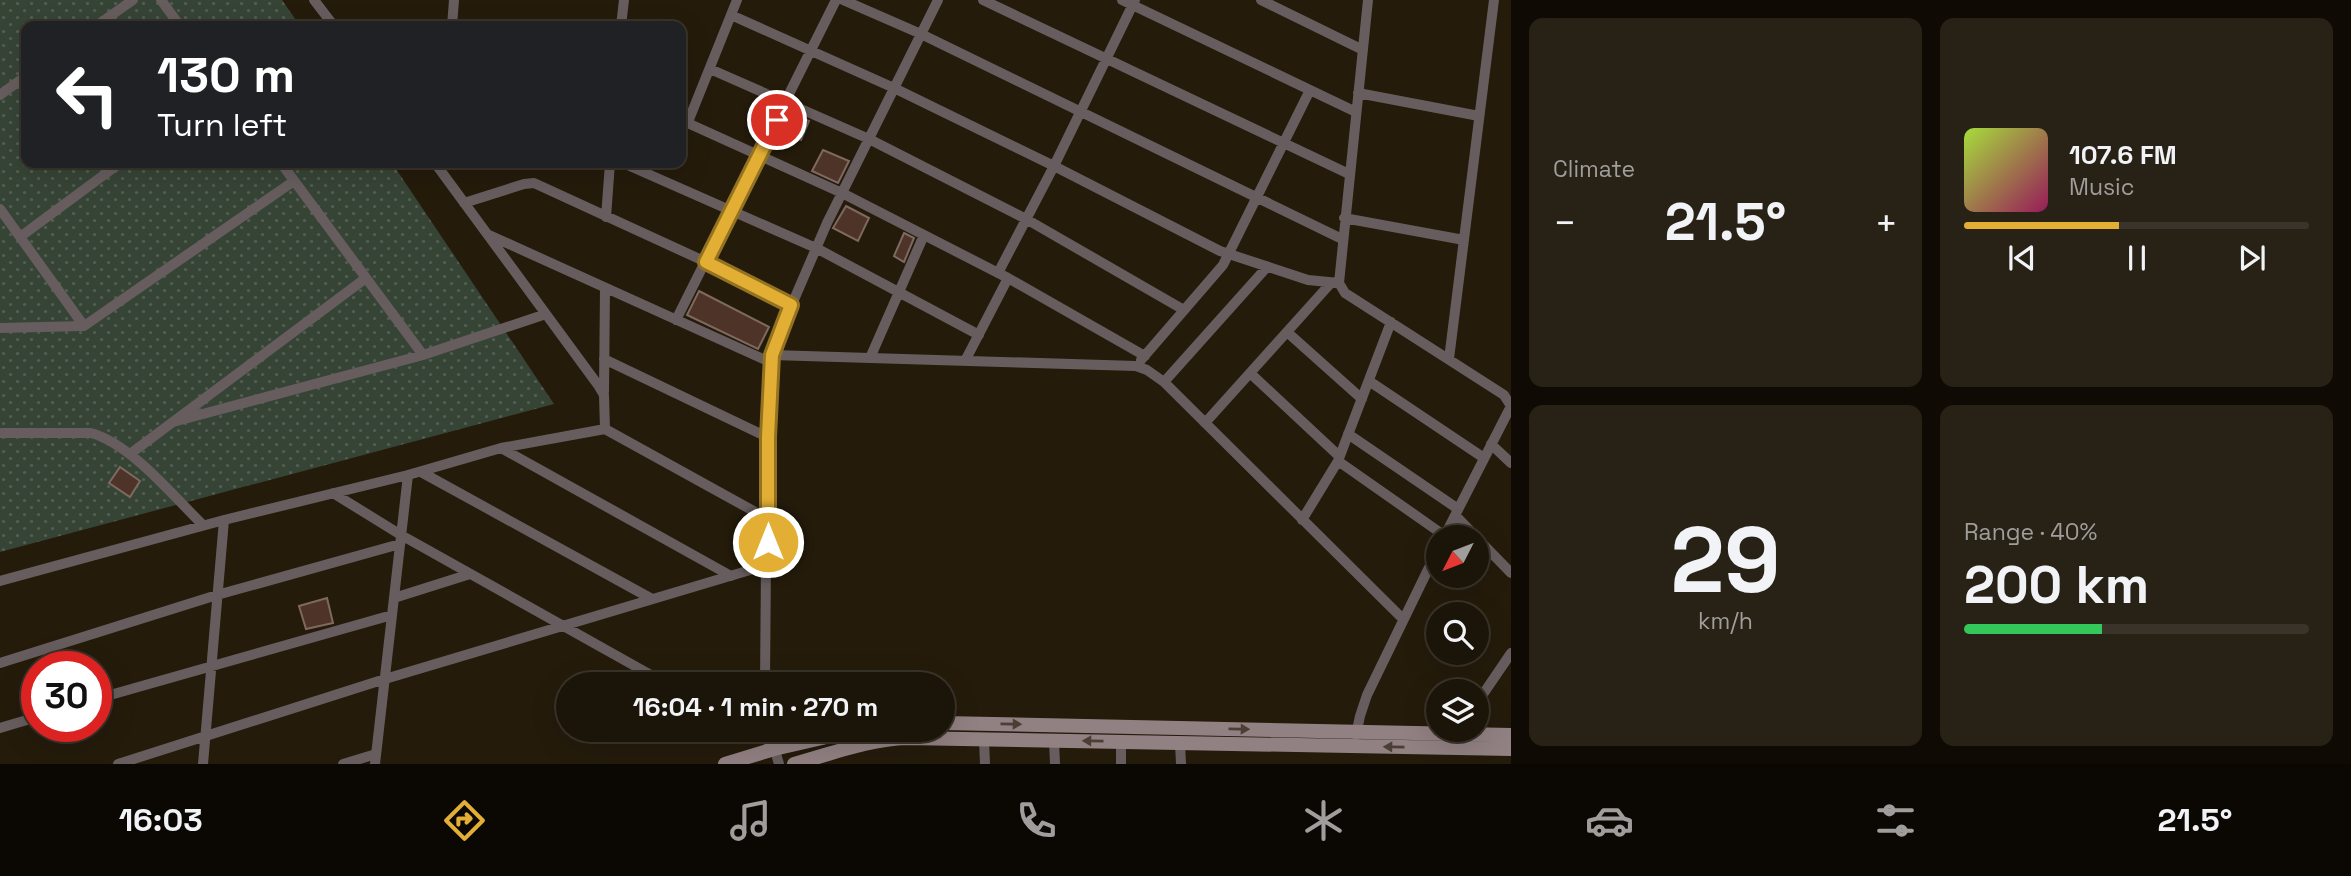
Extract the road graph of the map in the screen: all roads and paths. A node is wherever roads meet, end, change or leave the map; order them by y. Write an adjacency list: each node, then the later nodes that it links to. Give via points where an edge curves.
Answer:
1 (133, 0): 17 (street)
2 (161, 0): 18 (street)
3 (314, 0): 19 (street)
4 (454, 0): 20 (street)
5 (624, 0): 21 (street)
6 (737, 0): 16 (street)
7 (836, 0): 23 (street)
8 (843, 0): 22 (street)
9 (939, 0): 22 (street)
10 (983, 0): 25 (street)
11 (1122, 0): 15 (street)
12 (1261, 0): 24 (street)
13 (1368, 0): 24 (street)
14 (1494, 0): 35 (street)
15 (1134, 2): 25 (street); 29 (street)
16 (731, 15): 23 (street); 26 (street)
17 (103, 21)
18 (176, 21)
19 (330, 21)
20 (452, 21)
21 (622, 21)
22 (921, 34): 28 (street); 33 (street)
23 (812, 49): 28 (street); 32 (street)
24 (1363, 50): 30 (street)
25 (1105, 59): 33 (street); 39 (street)
26 (710, 69): 32 (street); 36 (street)
27 (21, 79): 31 (street)
28 (894, 88): 38 (street); 41 (street)
29 (1310, 90): 34 (street); 39 (street)
30 (1358, 93): 34 (street); 35 (street)
31 (0, 94)
32 (786, 101): 38 (street); 40 (street)
33 (1080, 110): 41 (street); 50 (street)
34 (1356, 112): 47 (street)
35 (1479, 117): 61 (street)
36 (686, 119)
37 (686, 121): 40 (street)
38 (869, 139): 49 (street); 56 (street)
39 (1283, 143): 47 (street); 50 (street)
40 (759, 156): 49 (street); 53 (street)
41 (1054, 166): 56 (street); 63 (street)
42 (113, 168): 59 (street)
43 (285, 168): 48 (street)
44 (439, 168): 51 (street)
45 (610, 168): 54 (street)
46 (635, 168): 53 (street)
47 (1349, 174): 55 (street)
48 (294, 181): 67 (street); 76 (street)
49 (842, 193): 58 (street); 62 (street)
50 (1258, 198): 60 (street); 63 (street)
51 (464, 203): 54 (street, via 534,183); 57 (street)
52 (0, 209): 59 (street)
53 (733, 209): 62 (street); 64 (street)
54 (606, 217): 64 (street)
55 (1344, 218): 60 (street); 61 (street)
56 (1026, 219): 66 (street); 72 (street)
57 (488, 235): 69 (street); 73 (street)
58 (924, 235): 66 (street); 70 (street)
59 (20, 237): 76 (street)
60 (1342, 239): 68 (street)
61 (1464, 240): 85 (street)
62 (816, 248): 70 (street); 71 (street)
63 (1229, 255): 65 (street); 72 (street)
64 (706, 262): 71 (street); 74 (street)
65 (1267, 267): 68 (street); 90 (street)
66 (1003, 275): 79 (street); 81 (street)
67 (366, 278): 80 (street); 94 (street)
68 (1334, 284): 75 (street); 78 (street)
69 (606, 288): 74 (street); 83 (street)
70 (899, 292): 79 (street); 82 (street)
71 (791, 305): 84 (street)
72 (1184, 310): 81 (street)
73 (546, 314): 80 (street); 91 (street)
74 (676, 320): 84 (street)
75 (1391, 323): 85 (street); 89 (street)
76 (84, 327): 77 (street)
77 (0, 328)
78 (1287, 332): 88 (street); 92 (street)
79 (979, 335): 86 (street)
80 (423, 355): 94 (street)
81 (1145, 356): 87 (street)
82 (870, 358): 84 (street); 86 (street)
83 (604, 359): 91 (street); 99 (street)
84 (772, 359): 99 (street)
85 (1449, 359): 93 (street, via 1504,395)
86 (965, 361): 87 (street)
87 (1136, 366): 90 (street)
88 (1250, 373): 95 (street); 103 (street)
89 (1369, 381): 92 (street); 104 (street)
90 (1164, 382): 95 (street)
91 (604, 395): 96 (street)
92 (1363, 399): 98 (street)
93 (1511, 406): 100 (street)
94 (173, 422): 102 (street)
95 (1205, 423): 112 (street)
96 (605, 429): 101 (street); 110 (street)
97 (0, 433): 102 (street, via 91,433 104,436)
98 (1349, 434): 103 (street); 109 (street)
99 (768, 437): 110 (street)
100 (1491, 444): 104 (street); 105 (street)
101 (501, 448): 106 (street); 123 (street)
102 (130, 454): 113 (street)
103 (1338, 458): 112 (street); 114 (street)
104 (1483, 458): 109 (street)
105 (1511, 463)
106 (421, 472): 107 (street); 127 (street)
107 (408, 475): 108 (street); 117 (street)
108 (333, 493): 111 (street); 117 (street)
109 (1457, 512): 115 (street); 116 (street)
110 (768, 519): 119 (street)
111 (224, 520): 113 (street); 125 (street)
112 (1302, 520): 129 (street)
113 (202, 525): 124 (street)
114 (1430, 525)
115 (1450, 525)
116 (1467, 525)
117 (400, 540): 121 (street); 125 (street); 126 (street)
118 (1489, 550): 120 (street)
119 (767, 565): 123 (street); 135 (street)
120 (1511, 573)
121 (470, 574): 126 (street); 130 (street)
122 (1426, 574): 129 (street)
123 (731, 576): 127 (street)
124 (0, 581)
125 (218, 595): 132 (street); 133 (street)
126 (394, 598): 128 (street)
127 (652, 599): 130 (street)
128 (392, 615): 133 (street); 136 (street)
129 (1404, 619): 142 (street, via 1363,704)
130 (563, 626): 134 (street); 136 (street)
131 (1511, 653): 137 (street)
132 (0, 663)
133 (212, 665): 138 (street); 146 (street)
134 (645, 672)
135 (765, 672)
136 (385, 680): 146 (street); 157 (street)
137 (1489, 685)
138 (112, 694)
139 (21, 722): 141 (street)
140 (955, 723): 142 (street, one-way to 142)
141 (0, 728)
142 (1357, 730): 143 (street); 155 (street)
143 (1426, 731)
144 (1489, 734): 145 (street)
145 (1511, 735)
146 (205, 737): 158 (street); 159 (street)
147 (985, 740): 148 (street); 163 (street, via 891,738); 164 (street)
148 (1054, 741): 152 (street, one-way to 148); 165 (street)
149 (767, 742): 154 (street)
150 (772, 742): 154 (street)
151 (794, 742): 154 (street)
152 (1121, 742): 153 (street); 166 (street)
153 (1180, 743): 155 (street); 167 (street)
154 (773, 746): 161 (street); 162 (street)
155 (1354, 746): 156 (street, one-way to 155)
156 (1511, 750)
157 (376, 759): 160 (street)
158 (118, 764)
159 (203, 764)
160 (343, 764)
161 (725, 764)
162 (779, 764)
163 (794, 764)
164 (985, 764)
165 (1055, 764)
166 (1121, 764)
167 (1181, 764)

